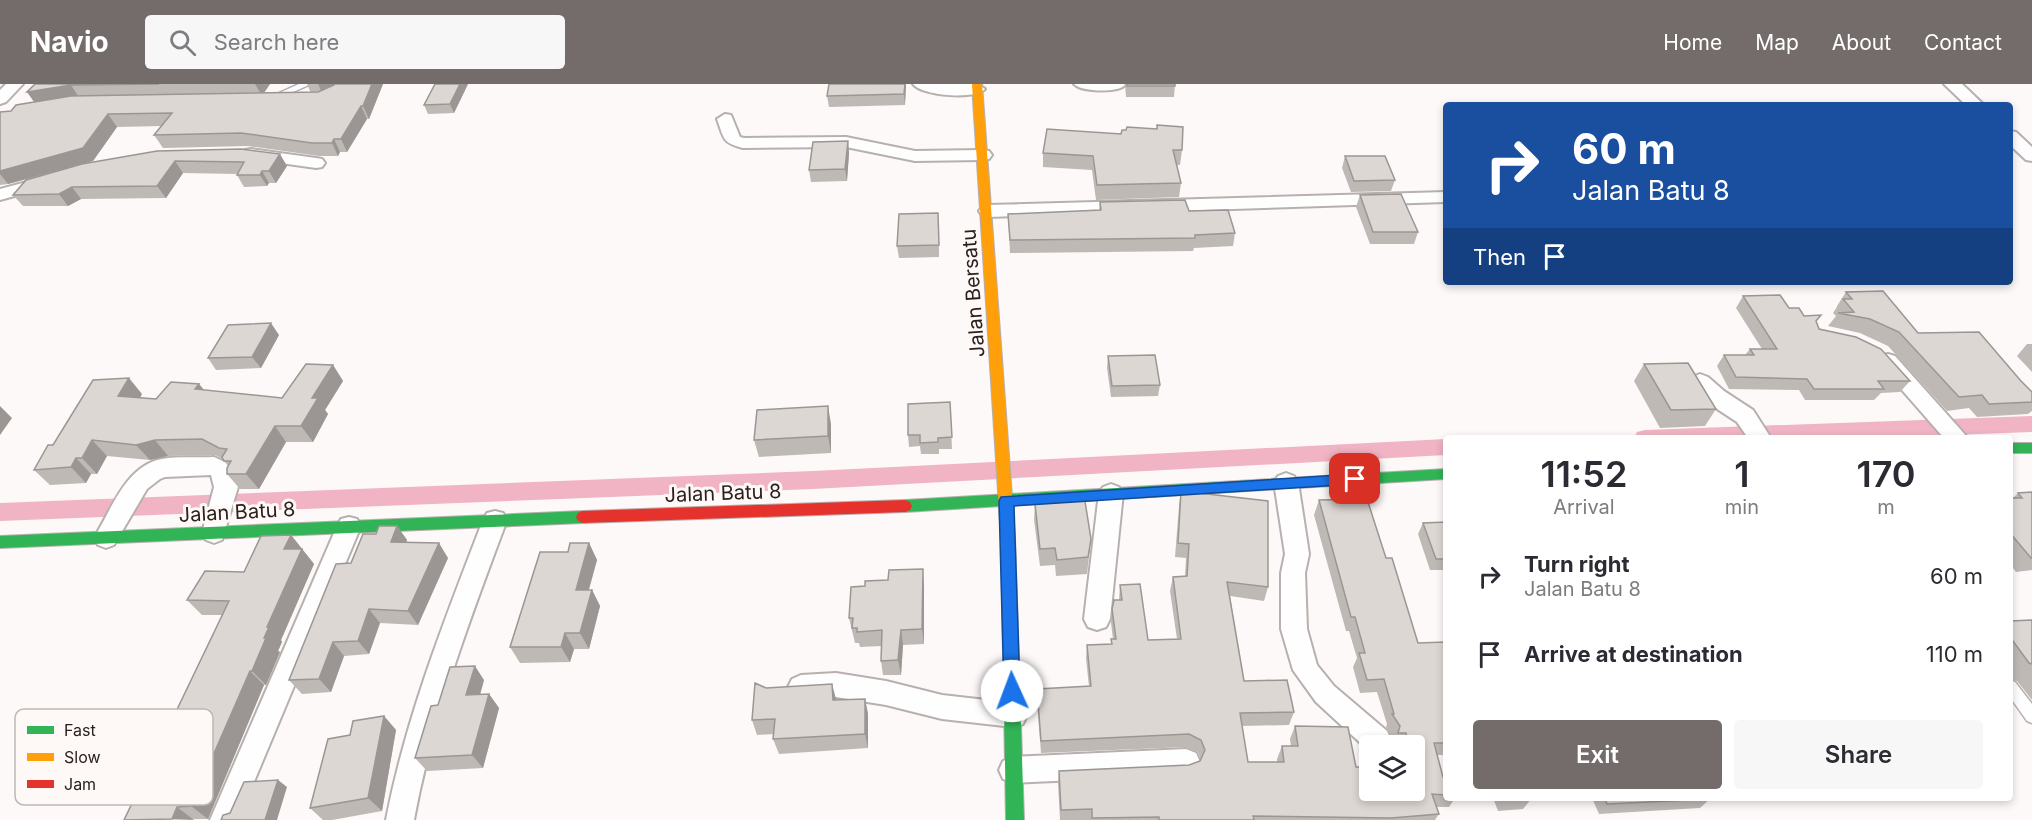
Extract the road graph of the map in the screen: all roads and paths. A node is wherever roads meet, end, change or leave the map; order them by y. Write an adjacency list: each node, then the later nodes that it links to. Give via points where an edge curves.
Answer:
1 (15, 84): 8 (street)
2 (307, 84): 9 (lane, via 263,101)
3 (921, 84): 7 (street, via 939,89)
4 (1082, 84): 6 (street)
5 (1952, 84): 10 (street)
6 (1117, 85)
7 (977, 86): 14 (street, Jalan Bersatu)
8 (0, 99)
9 (294, 100)
10 (1973, 102)
11 (725, 119): 14 (street, via 733,140 743,143 846,142 915,156)
12 (2013, 139): 15 (street)
13 (236, 153): 16 (street)
14 (983, 155): 20 (street, Jalan Bersatu)
15 (2032, 156)
16 (316, 163)
17 (65, 175): 18 (street)
18 (0, 195)
19 (1443, 197): 20 (street)
20 (988, 210): 30 (street, Jalan Bersatu)
21 (1873, 349): 24 (street)
22 (1700, 382): 23 (street, via 1745,416)
23 (1758, 435)
24 (1954, 435)
25 (2013, 448): 26 (street)
26 (2032, 448)
27 (1443, 474): 28 (street, Jalan Batu 8)
28 (1286, 482): 29 (street, Jalan Batu 8); 41 (street, via 1297,554 1293,573 1294,629 1306,670)
29 (1111, 493): 30 (street, Jalan Batu 8); 36 (street)
30 (1006, 494): 31 (street, Jalan Batu 8, via 893,507); 39 (street, Jalan Bersatu)
31 (495, 520): 33 (street, Jalan Batu 8); 45 (street, via 434,680 406,779)
32 (215, 526): 33 (street, Jalan Batu 8); 34 (street, Jalan Batu 8); 34 (street, via 226,487 221,470 214,466 162,468 139,483)
33 (349, 526): 44 (street)
34 (111, 530): 35 (street, Jalan Batu 8)
35 (0, 542)
36 (1097, 619)
37 (781, 688): 39 (street, via 836,685 942,707)
38 (2013, 690): 40 (lane)
39 (1013, 715): 43 (street, Jalan Bersatu)
40 (2032, 716)
41 (1371, 735)
42 (1186, 762): 43 (street)
43 (1013, 770): 46 (street, Jalan Bersatu)
44 (224, 820)
45 (400, 820)
46 (1015, 820)

